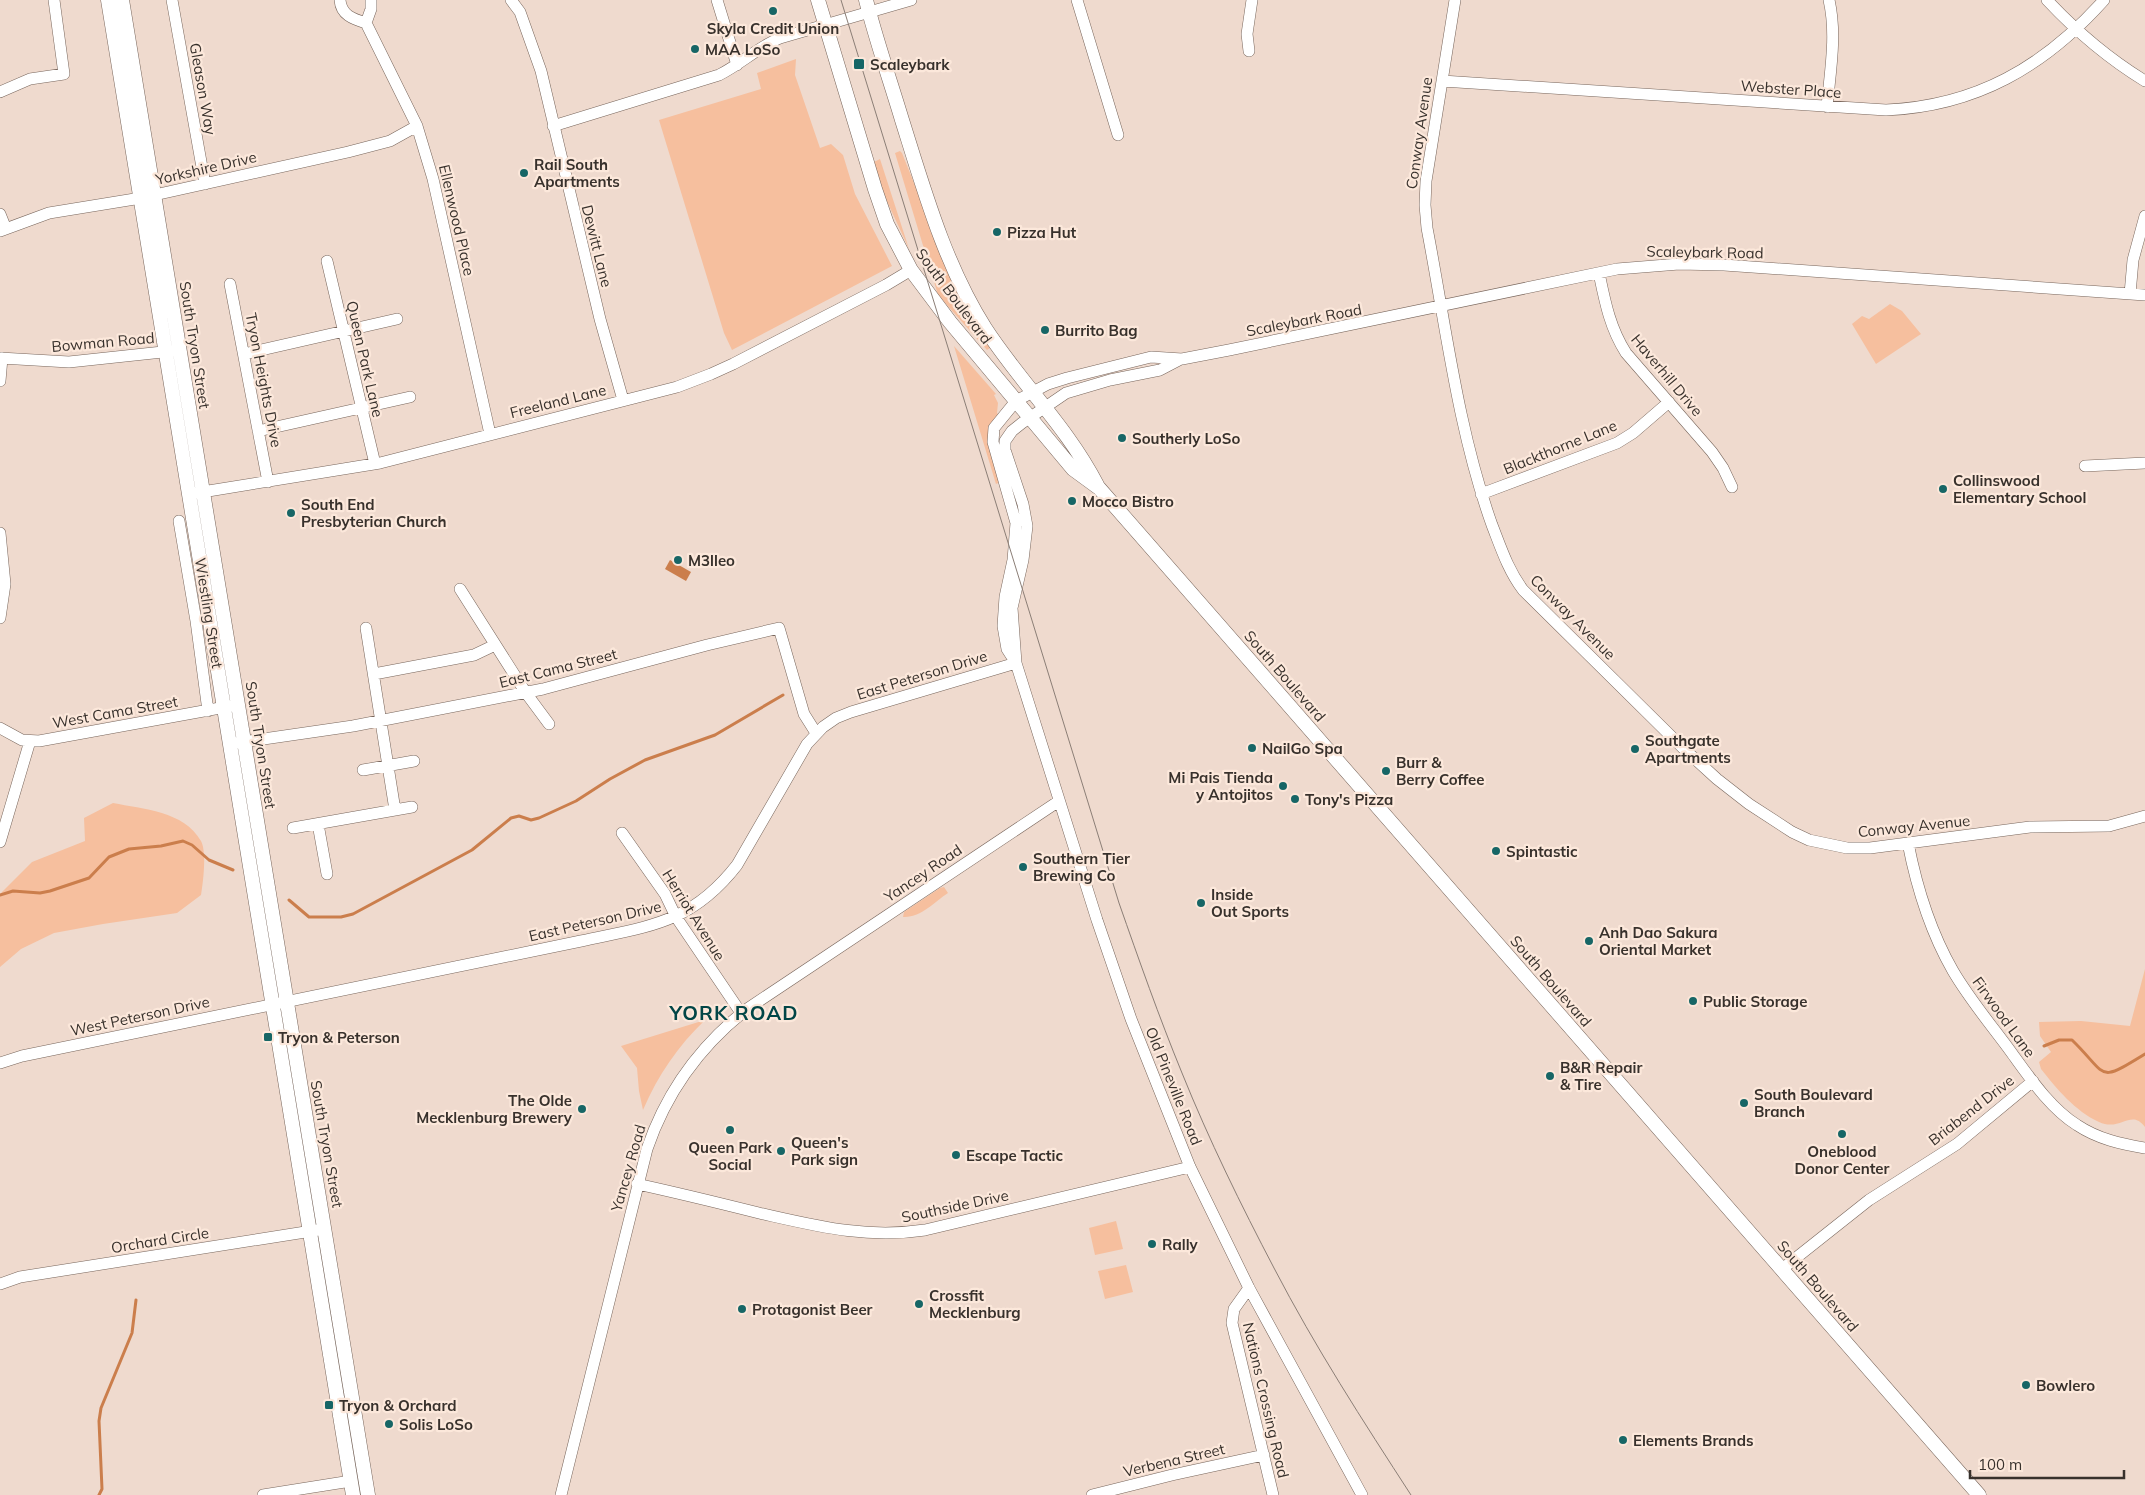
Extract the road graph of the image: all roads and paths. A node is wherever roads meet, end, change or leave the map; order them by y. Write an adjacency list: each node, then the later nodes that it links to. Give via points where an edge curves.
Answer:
1 (54, 0): 27 (street, via 64,74 30,79)
2 (108, 0): 34 (main road, South Tryon Street)
3 (122, 0): 33 (main road, South Tryon Street)
4 (172, 0): 32 (street, Gleason Way)
5 (340, 0): 20 (street, via 344,13)
6 (371, 0): 20 (street)
7 (511, 0): 19 (street, Dewitt Lane)
8 (521, 0): 19 (street, Dewitt Lane)
9 (717, 0): 24 (street)
10 (818, 0): 21 (main road, South Boulevard)
11 (911, 0): 18 (street)
12 (1077, 0): 31 (street)
13 (1252, 0): 23 (street, via 1247,34)
14 (1455, 0): 25 (street, Conway Avenue)
15 (1829, 0): 28 (street, via 1832,46)
16 (2047, 0): 22 (street)
17 (2104, 0): 22 (street, Webster Place)
18 (868, 6): 21 (street); 53 (main road, South Boulevard, via 920,176 948,254 985,328)
19 (520, 12): 30 (street, Dewitt Lane, via 541,71)
20 (366, 22): 29 (street, Ellenwood Place)
21 (825, 24): 24 (street, via 772,41); 39 (main road, South Boulevard, via 875,189)
22 (2076, 29): 26 (street); 28 (street, Webster Place, via 2024,70 1956,100 1912,109)
23 (1249, 52)
24 (737, 65): 30 (street, via 719,75)
25 (1442, 81): 28 (street, Webster Place); 44 (street, Conway Avenue, via 1425,205)
26 (2145, 81)
27 (0, 92)
28 (1827, 106)
29 (417, 126): 32 (street, Yorkshire Drive, via 390,141); 62 (street, Ellenwood Place, via 433,179)
30 (553, 126): 55 (street, Dewitt Lane)
31 (1118, 135)
32 (205, 184): 33 (street, Yorkshire Drive)
33 (155, 195): 34 (street, Yorkshire Drive); 47 (main road, South Tryon Street)
34 (141, 198): 37 (street, Yorkshire Drive, via 49,213); 48 (main road, South Tryon Street)
35 (0, 214): 37 (street)
36 (2145, 216): 42 (street, via 2133,260)
37 (3, 230)
38 (327, 261): 46 (street, Queen Park Lane)
39 (911, 270): 55 (street, Freeland Lane, via 712,374 677,387); 56 (main road, South Boulevard)
40 (1599, 273): 42 (street, Scaleybark Road, via 1648,265 1724,265); 44 (street, Scaleybark Road); 57 (street, Haverhill Drive, via 1617,340)
41 (230, 284): 49 (street, Tryon Heights Drive)
42 (2130, 294): 43 (street, Scaleybark Road)
43 (2145, 295)
44 (1441, 307): 51 (street, Scaleybark Road); 70 (street, Conway Avenue)
45 (397, 319): 46 (street)
46 (344, 332): 49 (street); 58 (street, Queen Park Lane)
47 (179, 350): 48 (street, Bowman Road); 69 (main road, South Tryon Street)
48 (164, 352): 50 (street, Bowman Road, via 69,362); 69 (main road, South Tryon Street)
49 (244, 354): 61 (street, Tryon Heights Drive)
50 (1, 358): 52 (street)
51 (1182, 359): 53 (street, Scaleybark Road, via 1151,357 1067,378); 59 (street, Scaleybark Road, via 1160,370 1066,393)
52 (0, 381)
53 (1032, 392): 56 (street, Scaleybark Road); 59 (main road, South Boulevard)
54 (410, 397): 58 (street)
55 (623, 400): 62 (street, Freeland Lane)
56 (1016, 401): 60 (main road, South Boulevard); 77 (street, Old Pineville Road, via 994,428 993,442 1016,523 1014,560 1005,597 1003,626 1007,649)
57 (1669, 402): 67 (street, Haverhill Drive, via 1712,452); 70 (street, Blackthorne Lane, via 1617,443)
58 (362, 408): 61 (street); 64 (street, Queen Park Lane)
59 (1044, 408): 60 (street, Scaleybark Road); 68 (main road, South Boulevard, via 1085,461)
60 (1030, 417): 68 (main road, South Boulevard, via 1074,470); 77 (street, Old Pineville Road, via 1005,441 1027,526 1012,608)
61 (258, 431): 66 (street, Tryon Heights Drive)
62 (490, 434): 64 (street, Freeland Lane)
63 (2145, 463): 65 (street)
64 (375, 464): 66 (street, Freeland Lane)
65 (2085, 466)
66 (268, 482): 69 (street, Freeland Lane)
67 (1732, 487)
68 (1099, 488): 112 (main road, South Boulevard)
69 (196, 493): 80 (main road, South Tryon Street)
70 (1481, 494): 100 (street, Conway Avenue, via 1507,564 1523,590 1717,779 1765,815 1809,840 1847,848)
71 (179, 521): 81 (street, Wiestling Street)
72 (0, 537): 74 (street, via 5,584)
73 (460, 589): 76 (street)
74 (0, 618)
75 (366, 628): 78 (street)
76 (495, 645): 78 (street, via 474,655); 79 (street)
77 (1016, 662): 85 (street, East Peterson Drive, via 851,712 836,718); 92 (street, Old Pineville Road)
78 (374, 674): 82 (street)
79 (526, 693): 82 (street, East Cama Street); 83 (street); 85 (street, East Cama Street, via 779,628 804,714)
80 (231, 706): 81 (street, West Cama Street); 87 (main road, South Tryon Street); 88 (main road, South Tryon Street)
81 (208, 710): 86 (street, West Cama Street)
82 (381, 720): 87 (street, East Cama Street); 90 (street)
83 (549, 724)
84 (0, 728): 86 (street)
85 (816, 733): 102 (street, East Peterson Drive, via 737,865 710,894)
86 (30, 741): 99 (street)
87 (244, 742): 88 (street, East Cama Street); 103 (main road, South Tryon Street)
88 (230, 744): 103 (main road, South Tryon Street)
89 (414, 761): 90 (street)
90 (388, 766): 91 (street); 94 (street)
91 (363, 770)
92 (1059, 801): 104 (street, Yancey Road); 108 (street, Old Pineville Road, via 1131,1019)
93 (412, 807): 94 (street)
94 (395, 810): 96 (street)
95 (2142, 817): 100 (street, Conway Avenue, via 2109,826 2030,827)
96 (318, 824): 97 (street); 101 (street)
97 (293, 828)
98 (622, 833): 102 (street, Herriot Avenue, via 665,894)
99 (0, 842)
100 (1908, 843): 106 (street, Firwood Lane, via 1917,886 1939,945 1962,985)
101 (327, 874)
102 (676, 917): 103 (street, East Peterson Drive, via 651,926); 104 (street, Herriot Avenue)
103 (280, 1002): 105 (street, West Peterson Drive); 110 (main road, South Tryon Street); 111 (main road, South Tryon Street)
104 (741, 1013): 109 (street, Yancey Road, via 706,1046 671,1094 651,1136)
105 (0, 1063)
106 (2033, 1081): 107 (street, Firwood Lane, via 2077,1126 2112,1141); 112 (street, Briabend Drive, via 1957,1144 1869,1200)
107 (2145, 1148)
108 (1190, 1167): 109 (street, Southside Drive, via 925,1230 868,1234 825,1228); 114 (street, Old Pineville Road)
109 (637, 1184): 120 (street, Yancey Road)
110 (325, 1228): 111 (street, Orchard Circle); 119 (main road, South Tryon Street)
111 (310, 1231): 113 (street, Orchard Circle, via 20,1277); 116 (main road, South Tryon Street)
112 (1782, 1269): 124 (main road, South Boulevard)
113 (0, 1284)
114 (1250, 1288): 115 (street, Nations Crossing Road, via 1232,1316); 123 (street, Old Pineville Road)
115 (1264, 1455): 121 (street, Verbena Street); 122 (street, Nations Crossing Road)
116 (351, 1480): 117 (street); 118 (main road, South Tryon Street)
117 (263, 1495)
118 (354, 1495)
119 (368, 1495)
120 (561, 1495)
121 (1092, 1495)
122 (1273, 1495)
123 (1362, 1495)
124 (1979, 1495)

